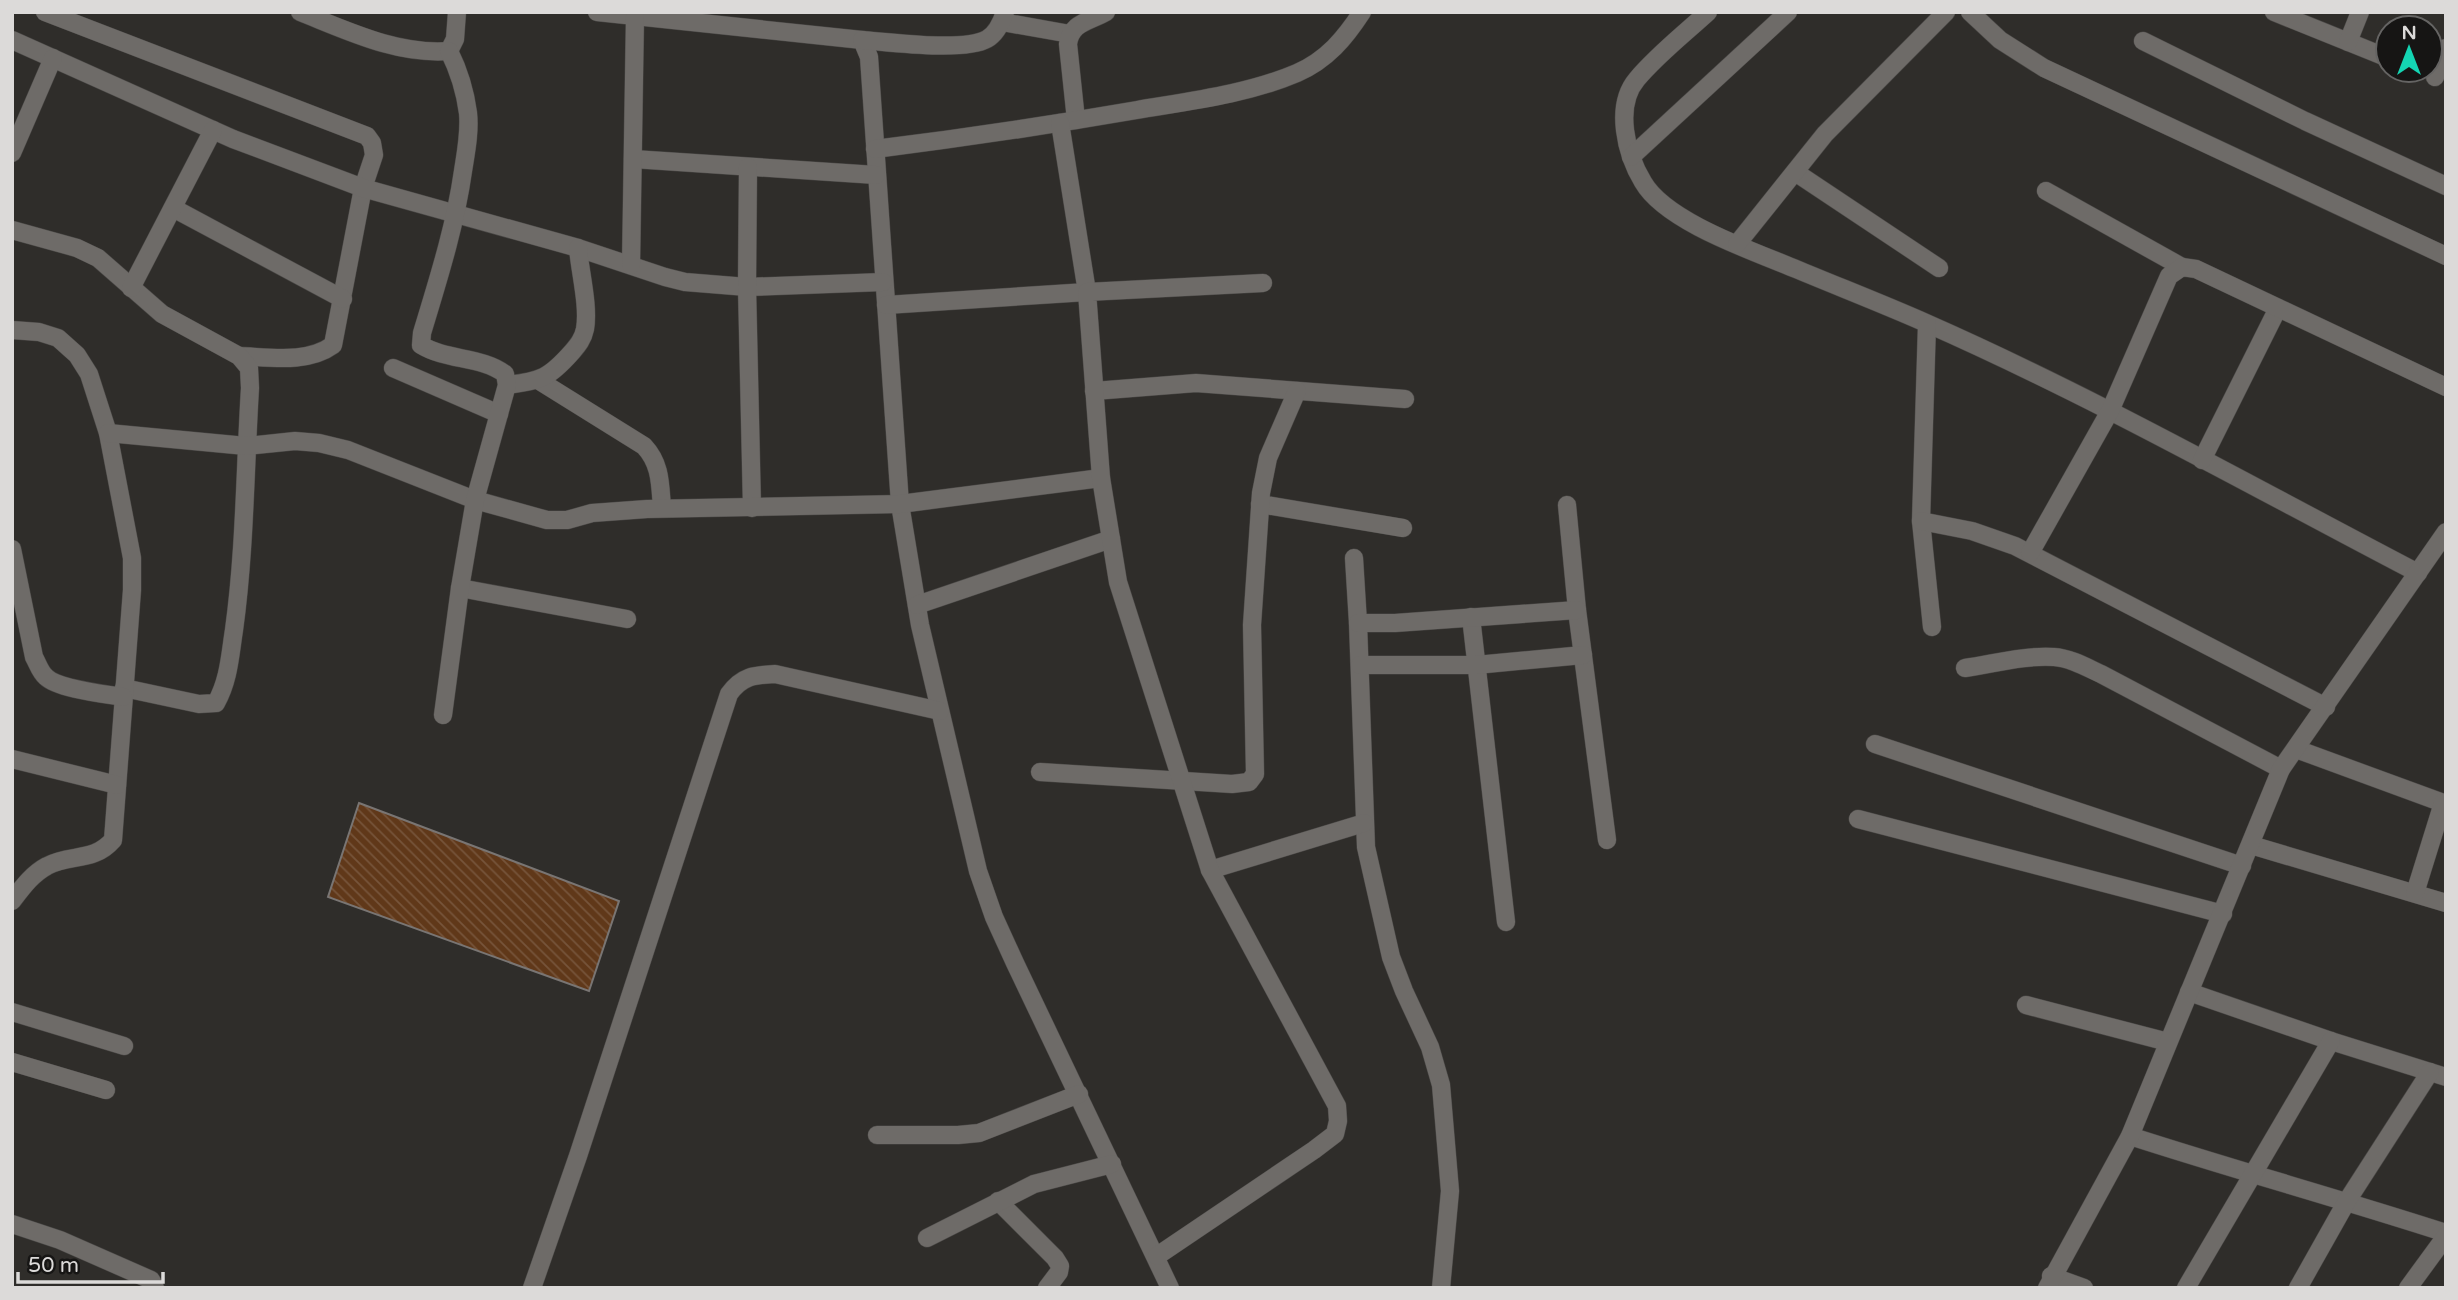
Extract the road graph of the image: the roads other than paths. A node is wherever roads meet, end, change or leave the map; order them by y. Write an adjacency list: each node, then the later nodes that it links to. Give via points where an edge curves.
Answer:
1 (45, 12): 33 (street, via 367,136 374,155)
2 (300, 12): 20 (street, via 385,44)
3 (457, 12): 20 (street)
4 (597, 12): 13 (street)
5 (1106, 12): 15 (street, via 1079,24)
6 (1362, 12): 23 (street, via 1336,47 1298,72 1188,101)
7 (1707, 12): 27 (street, via 1635,81 1624,120)
8 (1788, 12): 27 (street)
9 (1946, 12): 30 (street, via 1825,134)
10 (1970, 12): 40 (street, via 2000,40 2044,68)
11 (2274, 12): 19 (street)
12 (2360, 12): 19 (street)
13 (635, 16): 17 (street); 28 (street)
14 (1004, 17): 15 (street); 17 (street, via 987,39 966,44)
15 (1070, 34): 23 (street)
16 (12, 40): 22 (street)
17 (862, 40): 25 (street, via 869,57)
18 (2143, 41): 32 (street)
19 (2348, 42): 21 (street)
20 (449, 51): 36 (street, via 460,73 468,115)
21 (2374, 52)
22 (52, 58): 24 (street); 26 (street)
23 (1068, 122): 25 (street); 48 (street)
24 (213, 130): 33 (street); 35 (street)
25 (875, 149): 31 (street)
26 (12, 153)
27 (1631, 157): 38 (street, via 1657,200)
28 (633, 159): 29 (street); 41 (street)
29 (748, 167): 31 (street); 46 (street)
30 (1795, 172): 38 (street); 43 (street)
31 (876, 175): 44 (street)
32 (2446, 186)
33 (363, 188): 36 (street); 49 (street)
34 (2046, 191): 42 (street)
35 (173, 208): 47 (street); 49 (street)
36 (456, 216): 39 (street); 57 (street, via 421,345 434,353 495,367 505,374)
37 (12, 230): 47 (street, via 77,247 98,258)
38 (1737, 244): 52 (street)
39 (578, 248): 41 (street); 56 (street, via 585,312 582,341 553,373)
40 (2446, 256)
41 (631, 265): 46 (street, via 685,282)
42 (2182, 267): 51 (street, via 2196,269); 62 (street, via 2169,276)
43 (1939, 268)
44 (883, 282): 46 (street); 50 (street)
45 (1263, 283): 48 (street)
46 (747, 287): 72 (street)
47 (131, 288): 54 (street, via 162,314)
48 (1087, 292): 50 (street); 59 (street)
49 (343, 299): 54 (street, via 333,345 323,353)
50 (886, 305): 69 (street)
51 (2278, 308): 58 (street); 66 (street)
52 (1927, 324): 62 (street); 74 (street)
53 (12, 330): 64 (street, via 58,338 78,355)
54 (239, 356): 65 (street, via 249,368)
55 (393, 368): 63 (street)
56 (538, 380): 57 (street); 73 (street, via 653,456 659,469)
57 (507, 385): 63 (street)
58 (2446, 387)
59 (1094, 391): 60 (street, via 1196,383); 67 (street)
60 (1297, 391): 61 (street); 70 (street, via 1268,458)
61 (1405, 399)
62 (2110, 411): 66 (street); 79 (street)
63 (499, 414): 68 (street)
64 (108, 433): 65 (street); 93 (street, via 132,558)
65 (246, 446): 68 (street, via 319,443); 93 (street, via 239,592 223,691 216,703 199,704)
66 (2202, 460): 81 (street)
67 (1101, 478): 69 (street); 77 (street)
68 (475, 500): 73 (street, via 547,520); 82 (street)
69 (900, 504): 72 (street); 83 (street)
70 (1260, 504): 75 (street); 102 (street, via 1252,625 1255,774 1249,782 1232,784)
71 (1567, 505): 84 (street)
72 (752, 508): 73 (street)
73 (662, 509)
74 (1921, 521): 79 (street, via 1972,531); 88 (street)
75 (1404, 528)
76 (2446, 532): 81 (street)
77 (1111, 539): 83 (street); 102 (street, via 1118,582)
78 (12, 549): 93 (street, via 34,657 48,680)
79 (2030, 553): 94 (street)
80 (1354, 558): 87 (street)
81 (2418, 573): 94 (street)
82 (460, 588): 86 (street); 96 (street)
83 (917, 605): 95 (street)
84 (1577, 610): 85 (street); 89 (street)
85 (1471, 617): 87 (street); 91 (street)
86 (628, 619)
87 (1358, 623): 90 (street)
88 (1932, 627)
89 (1583, 655): 91 (street); 107 (street)
90 (1360, 665): 91 (street); 106 (street)
91 (1476, 665): 115 (street)
92 (1965, 668): 100 (street, via 2035,658 2072,662)
93 (124, 693): 103 (street)
94 (2326, 707): 98 (street)
95 (940, 711): 125 (street, via 978,871 994,917); 138 (street, via 775,674 752,675 738,682 729,694)
96 (443, 715)
97 (1875, 744): 109 (street)
98 (2296, 749): 100 (street); 104 (street)
99 (12, 759): 103 (street)
100 (2281, 769): 108 (street)
101 (1040, 772): 102 (street)
102 (1180, 780): 110 (street)
103 (117, 785): 112 (street, via 113,840 104,850 49,864)
104 (2444, 804): 111 (street)
105 (1858, 819): 114 (street)
106 (1364, 823): 110 (street); 141 (street, via 1391,957 1430,1047 1441,1085 1450,1191)
107 (1607, 840)
108 (2251, 845): 109 (street); 111 (street)
109 (2242, 866): 114 (street)
110 (1210, 870): 135 (street, via 1337,1106 1338,1121 1335,1134 1314,1150)
111 (2415, 892): 113 (street)
112 (12, 901)
113 (2446, 902)
114 (2222, 914): 116 (street)
115 (1506, 922)
116 (2189, 992): 119 (street); 120 (street)
117 (2026, 1005): 120 (street)
118 (12, 1012): 121 (street)
119 (2331, 1041): 123 (street); 129 (street)
120 (2168, 1042): 127 (street)
121 (124, 1046)
122 (12, 1062): 124 (street)
123 (2438, 1074): 131 (street)
124 (106, 1090)
125 (1079, 1094): 126 (street, via 979,1133); 128 (street)
126 (877, 1135)
127 (2130, 1136): 129 (street); 136 (street)
128 (1112, 1164): 130 (street, via 1034,1184); 135 (street)
129 (2252, 1176): 131 (street); 143 (street)
130 (998, 1201): 134 (street); 139 (street, via 1060,1266)
131 (2347, 1201): 133 (street); 144 (street)
132 (12, 1224): 137 (street, via 151,1280)
133 (2446, 1235): 145 (street)
134 (928, 1238)
135 (1157, 1256): 140 (street)
136 (2049, 1282): 142 (street)
137 (155, 1288)
138 (531, 1288)
139 (1047, 1288)
140 (1170, 1288)
141 (1441, 1288)
142 (2084, 1288)
143 (2186, 1288)
144 (2298, 1288)
145 (2409, 1288)

